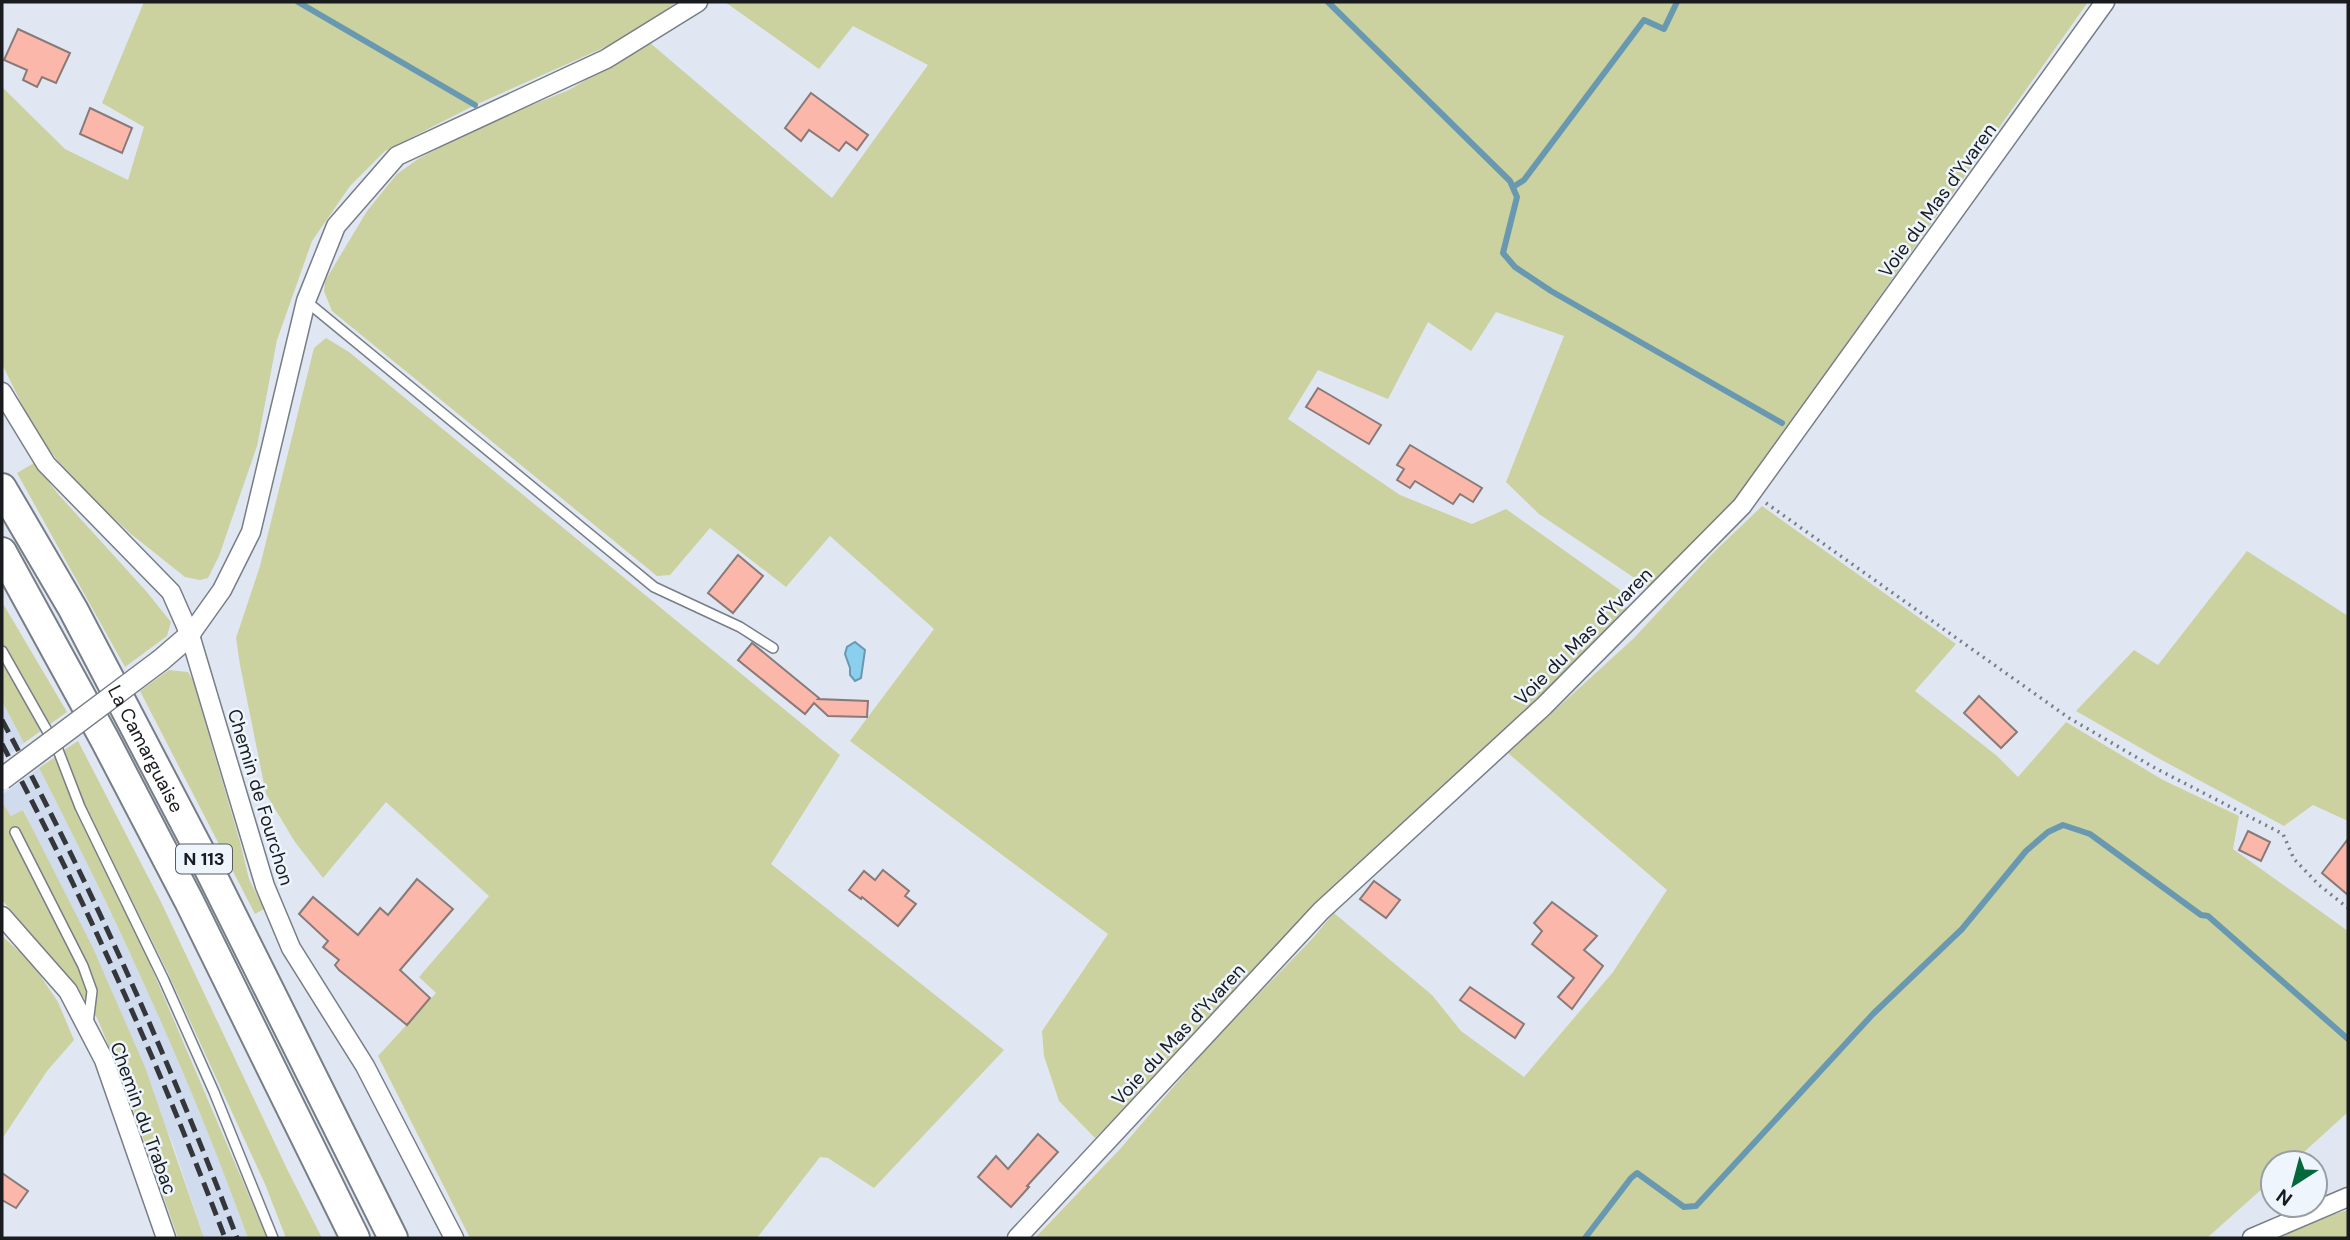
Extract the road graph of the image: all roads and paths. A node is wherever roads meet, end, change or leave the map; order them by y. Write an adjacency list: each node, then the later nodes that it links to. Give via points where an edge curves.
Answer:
1 (698, 2): 3 (street, via 606,59 397,156 336,226)
2 (2105, 2): 6 (street, Voie du Mas d'Yvaren)
3 (306, 301): 8 (street, via 251,532 222,590); 9 (lane, via 654,587 740,627)
4 (2, 392): 8 (street, Chemin de Fourchon, via 46,464 171,592)
5 (2, 488): 20 (highway, La Camarguaise / N 113, via 73,609 188,828)
6 (1752, 492): 13 (path, via 2069,718 2283,834 2294,859); 22 (street, Voie du Mas d'Yvaren, via 1544,706 1321,911)
7 (2, 552): 19 (highway, La Camarguaise / N 113, via 183,889)
8 (190, 635): 11 (street, bridge); 21 (street, Chemin de Fourchon, via 265,886 291,948 365,1066)
9 (773, 648)
10 (2, 651): 18 (lane, via 58,750 80,807 214,1092)
11 (2, 779)
12 (15, 832): 15 (lane, via 83,966 92,991)
13 (2348, 908)
14 (2, 916): 15 (street, Chemin du Trabac, via 68,991)
15 (88, 1029): 17 (street, Chemin du Trabac, via 104,1060)
16 (2348, 1197): 23 (street)
17 (166, 1238)
18 (273, 1238)
19 (355, 1238)
20 (393, 1238)
21 (454, 1238)
22 (1017, 1238)
23 (2252, 1238)

